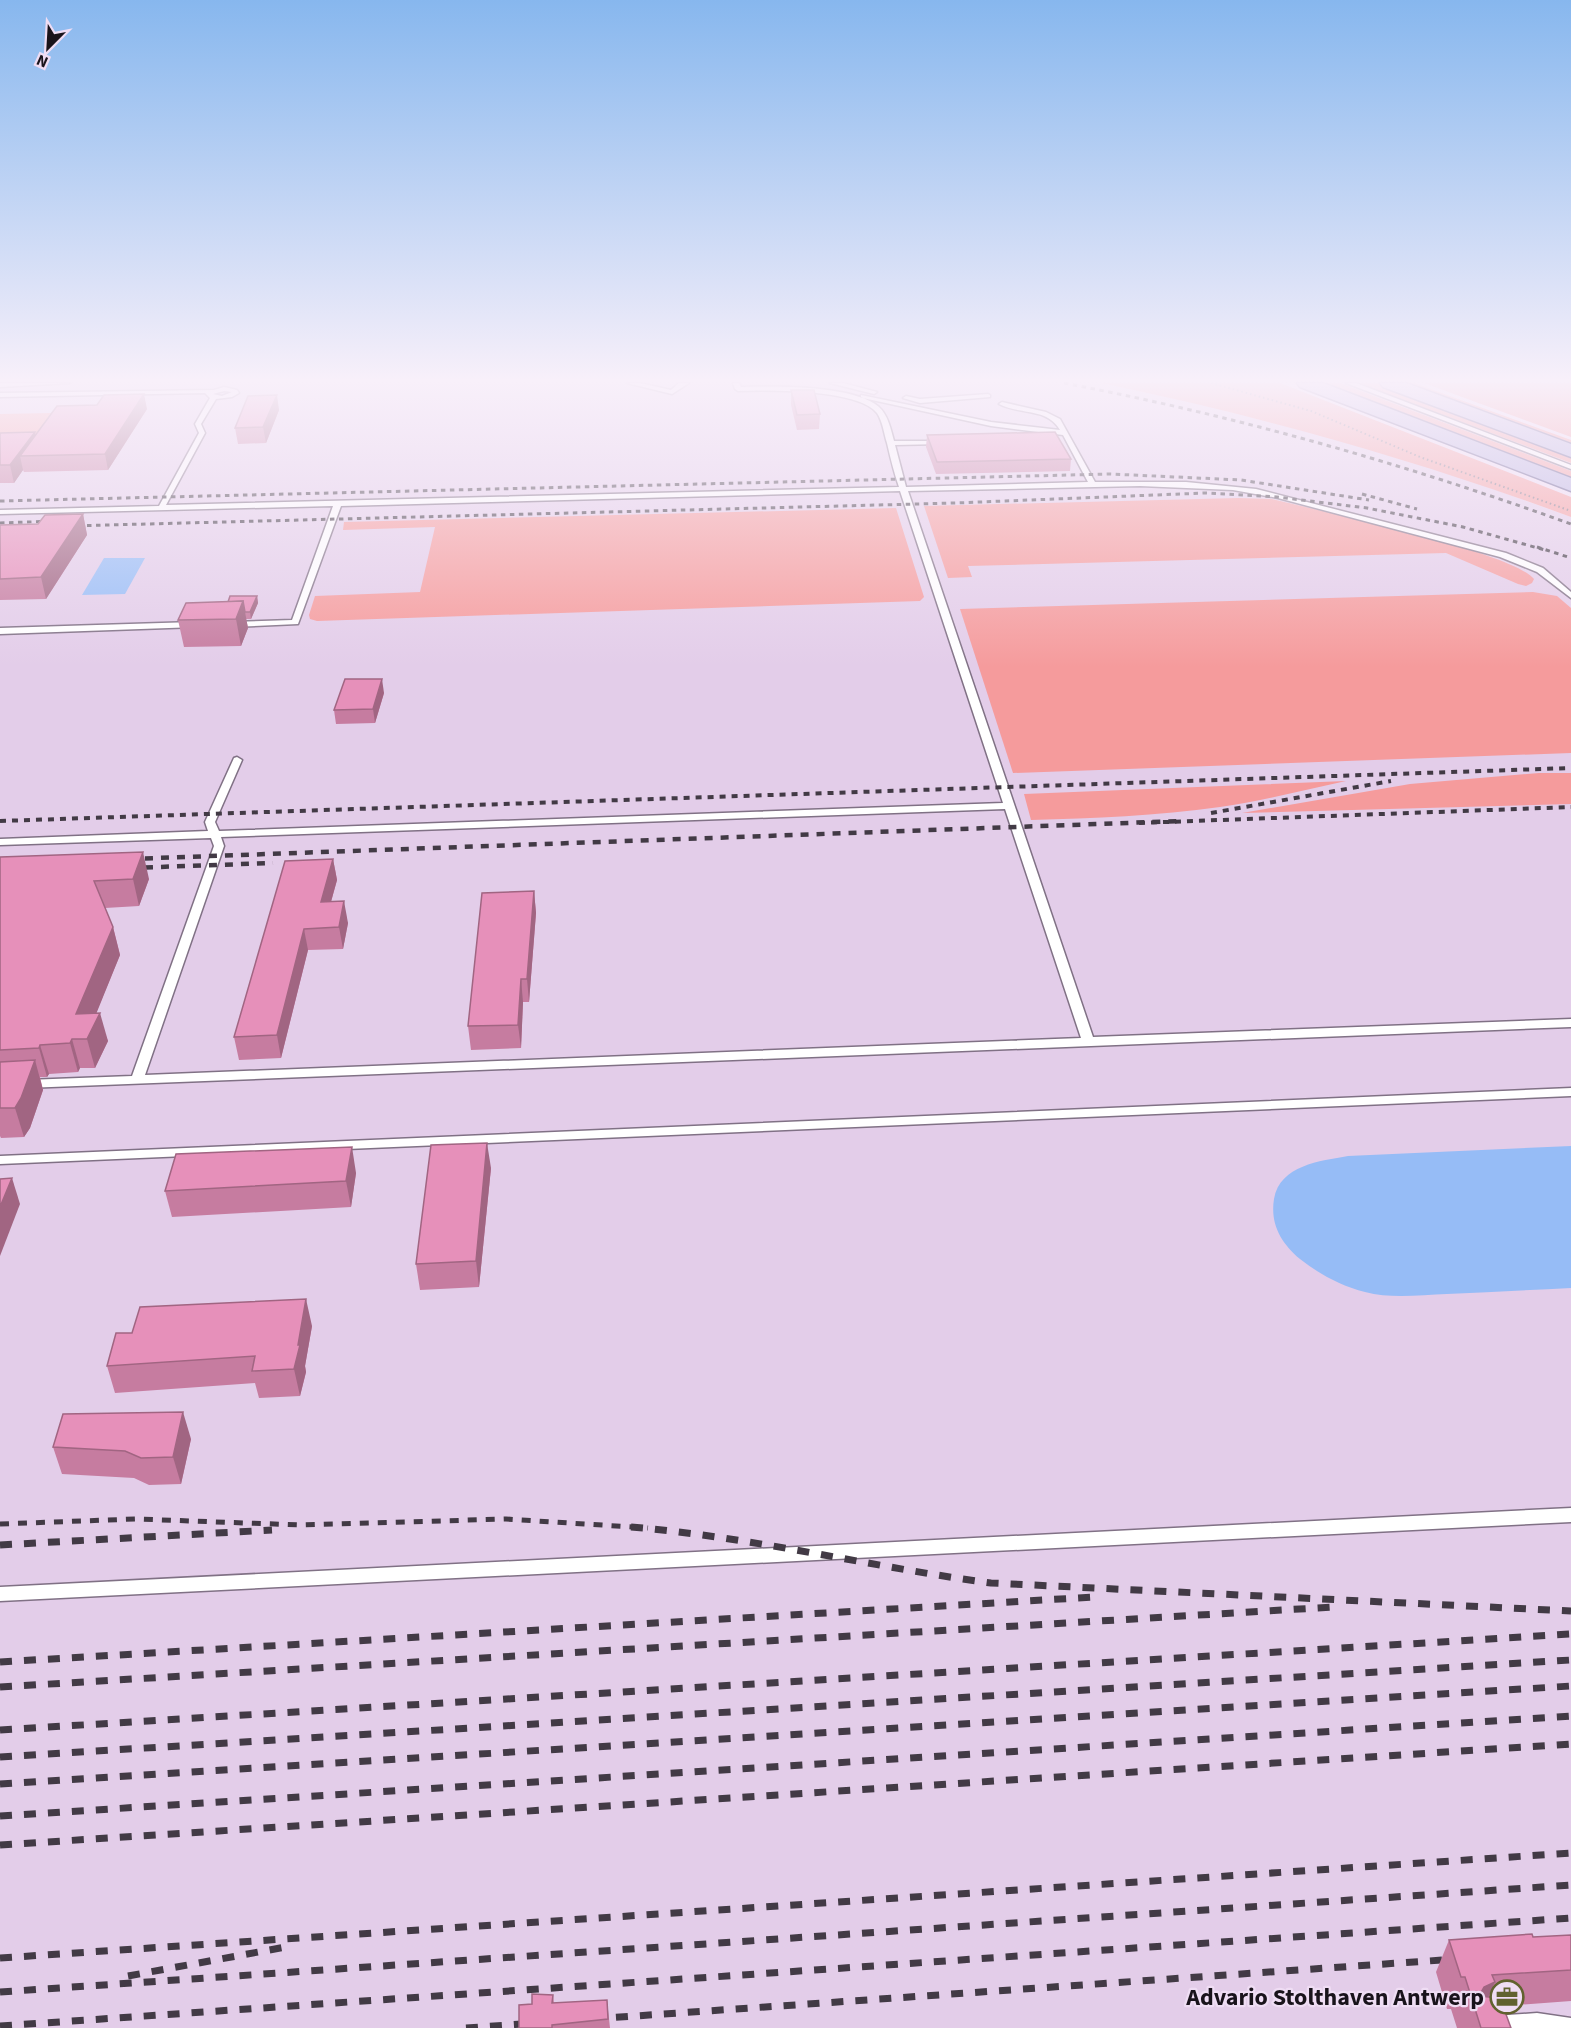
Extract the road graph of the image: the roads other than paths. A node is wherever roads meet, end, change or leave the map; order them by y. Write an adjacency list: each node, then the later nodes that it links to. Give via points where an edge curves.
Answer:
1 (178, 478): 9 (lane)
2 (900, 478): 7 (lane)
3 (1089, 478): 5 (lane)
4 (1552, 478): 6 (main road)
5 (1093, 484): 7 (lane); 11 (lane, via 1187,483 1279,496 1503,555 1540,570)
6 (1571, 485)
7 (903, 489): 8 (lane); 16 (lane)
8 (338, 503): 9 (lane); 12 (lane, via 295,622)
9 (161, 508): 10 (lane)
10 (0, 512)
11 (1571, 596)
12 (224, 624)
13 (200, 625): 14 (lane)
14 (0, 631)
15 (237, 760): 17 (lane, via 210,822)
16 (1009, 806): 17 (lane); 20 (lane)
17 (215, 834): 18 (lane); 21 (lane, via 219,846)
18 (0, 842)
19 (1571, 1023): 20 (lane)
20 (1088, 1041): 21 (lane)
21 (137, 1079): 22 (lane)
22 (0, 1085)
23 (1571, 1092): 24 (lane)
24 (0, 1160)
25 (1571, 1515): 26 (lane)
26 (0, 1594)
27 (1478, 2028): 28 (lane, via 1537,2023)
28 (1570, 2028)

